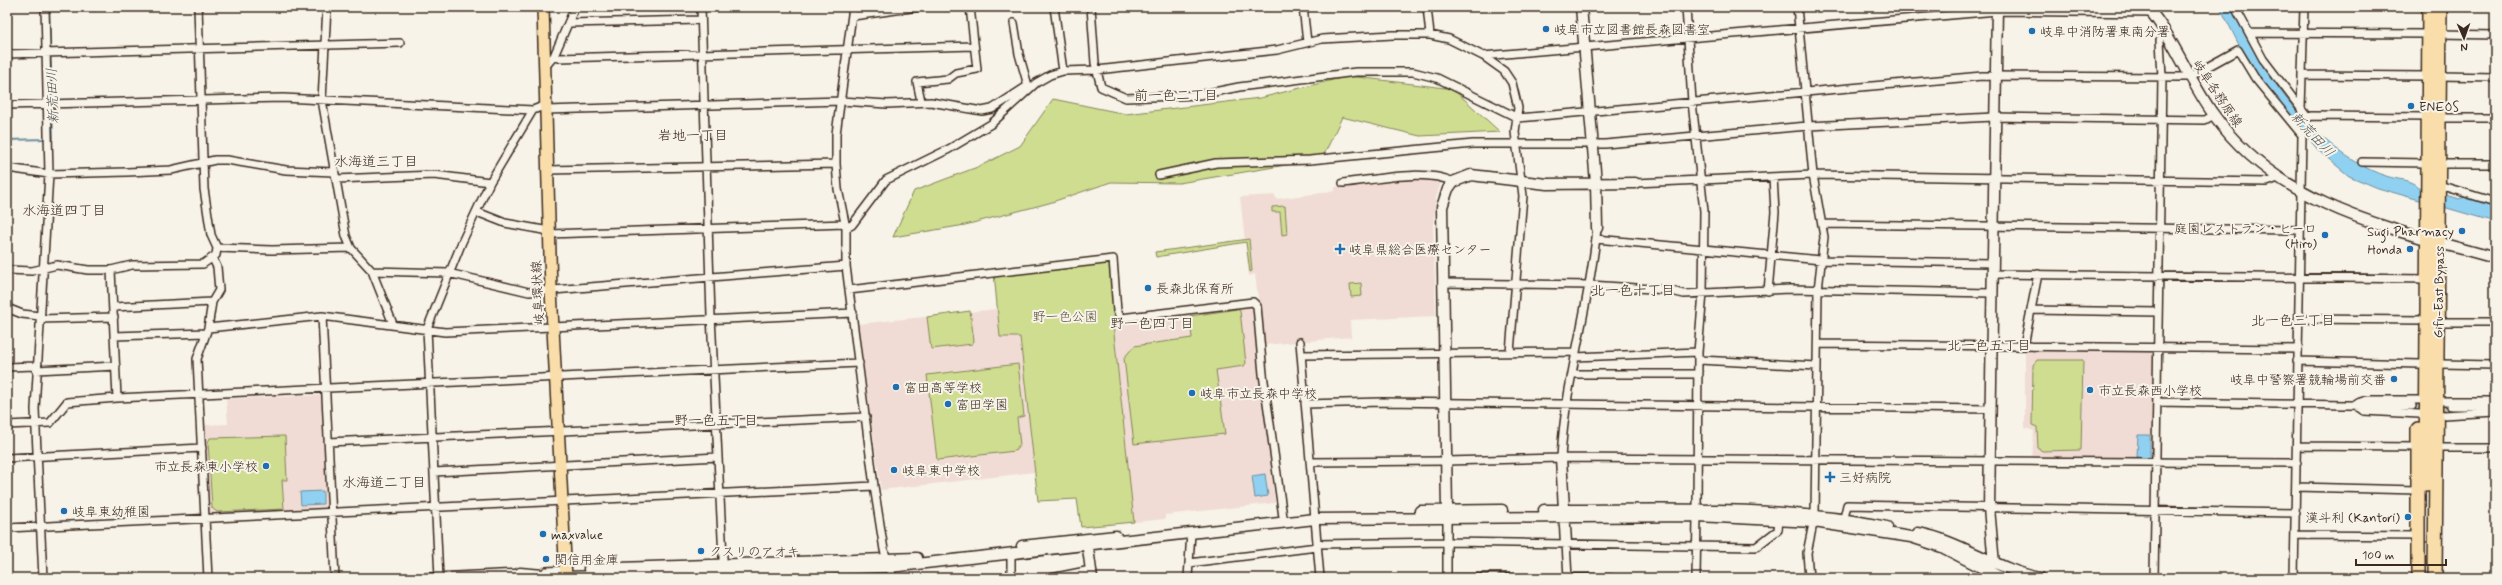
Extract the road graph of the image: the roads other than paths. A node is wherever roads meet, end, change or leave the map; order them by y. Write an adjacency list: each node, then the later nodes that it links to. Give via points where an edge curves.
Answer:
1 (45, 7): 42 (street)
2 (198, 7): 40 (street)
3 (327, 7): 37 (street)
4 (543, 7): 47 (main road, 岐阜環状線)
5 (575, 7): 25 (street)
6 (701, 7): 24 (street)
7 (854, 7): 23 (street)
8 (918, 7): 23 (street)
9 (970, 7): 38 (street)
10 (1054, 7): 49 (street)
11 (1091, 7): 48 (street)
12 (1303, 7): 35 (street)
13 (1427, 7): 32 (street)
14 (1580, 7): 39 (street)
15 (1686, 7): 34 (street)
16 (1798, 7): 27 (street)
17 (2235, 7): 28 (street)
18 (2304, 7): 29 (street)
19 (2429, 7): 31 (highway, Gifu-East Bypass)
20 (2440, 7): 31 (highway, Gifu-East Bypass)
21 (1997, 9): 22 (street); 27 (street); 51 (street)
22 (2151, 9): 30 (street, 岐阜各務原線)
23 (853, 16): 41 (street)
24 (702, 20): 25 (street); 44 (street)
25 (568, 23): 45 (street)
26 (1014, 23): 56 (street)
27 (1799, 28): 34 (street); 57 (street)
28 (2249, 33): 29 (street); 67 (street, via 2263,59)
29 (2303, 33): 31 (street); 50 (street)
30 (2165, 34): 53 (street, 岐阜各務原線); 55 (street, via 2160,40)
31 (2434, 34): 33 (street); 52 (highway, Gifu-East Bypass)
32 (1430, 35): 35 (street, via 1393,35); 46 (street, via 1449,39)
33 (2495, 35)
34 (1688, 38): 39 (street); 62 (street)
35 (1306, 42): 48 (street, via 1277,50)
36 (400, 43): 37 (street)
37 (325, 46): 40 (street); 59 (street)
38 (974, 46): 41 (street); 61 (street, via 977,69 956,73 948,79 917,82)
39 (1584, 46): 46 (street); 69 (street)
40 (200, 48): 42 (street); 58 (street)
41 (849, 49): 44 (street); 60 (street)
42 (49, 53): 43 (street); 63 (street)
43 (7, 54)
44 (702, 54): 45 (street, via 559,58); 65 (street)
45 (554, 56): 47 (street)
46 (1483, 56): 73 (street, via 1504,71 1512,84)
47 (545, 67): 66 (main road, 岐阜環状線)
48 (1097, 70): 49 (street); 73 (street, via 1101,87 1126,98 1199,95 1239,87 1356,72 1413,72 1437,78)
49 (1063, 71): 56 (street, via 1050,75)
50 (2303, 75): 52 (street); 67 (street)
51 (1996, 76): 55 (street); 57 (street); 71 (street)
52 (2434, 76): 54 (street); 72 (highway, Gifu-East Bypass)
53 (2189, 77): 55 (street); 70 (street, 岐阜各務原線); 104 (street, via 2238,50 2255,78 2302,135)
54 (2495, 77)
55 (2162, 78): 75 (street)
56 (1028, 88): 61 (street, via 992,109 982,111 971,107); 109 (street, via 991,124 886,180 852,225)
57 (1804, 92): 62 (street); 76 (street)
58 (201, 99): 59 (street); 63 (street); 80 (street)
59 (322, 100): 68 (street); 91 (street)
60 (842, 101): 61 (street, via 887,104); 65 (street); 82 (street, via 836,134)
61 (921, 101)
62 (1692, 102): 69 (street); 77 (street)
63 (51, 104): 64 (street); 88 (street)
64 (7, 105)
65 (704, 105): 66 (street); 85 (street)
66 (546, 107): 68 (street); 87 (main road, 岐阜環状線)
67 (2301, 109): 72 (street, via 2308,118)
68 (533, 110): 98 (street)
69 (1589, 112): 73 (street); 79 (street)
70 (2214, 115): 75 (street, via 2205,120); 94 (street, 岐阜各務原線, via 2248,154)
71 (1994, 117): 75 (street); 76 (street); 93 (street)
72 (2434, 117): 74 (street); 83 (highway, Gifu-East Bypass)
73 (1518, 118): 78 (street)
74 (2495, 118)
75 (2161, 120): 95 (street)
76 (1808, 126): 77 (street); 90 (street)
77 (1697, 136): 79 (street); 97 (street)
78 (1516, 143): 79 (street); 89 (street, via 1438,147 1310,160 1216,163); 96 (street)
79 (1592, 144): 101 (street)
80 (203, 162): 88 (street, via 171,170); 91 (street, via 227,160); 117 (street, via 207,216)
81 (2362, 162): 83 (street)
82 (836, 164): 85 (street); 109 (street, via 838,189)
83 (2433, 164): 84 (street); 103 (highway, Gifu-East Bypass)
84 (2495, 164)
85 (706, 167): 87 (street); 112 (street)
86 (7, 168): 88 (street)
87 (547, 170): 114 (main road, 岐阜環状線)
88 (49, 174): 126 (street)
89 (1159, 175)
90 (1813, 175): 92 (street); 93 (street); 107 (street)
91 (335, 176): 98 (street, via 434,175); 118 (street, via 346,236)
92 (1772, 177): 97 (street); 120 (street, via 1775,212)
93 (1993, 178): 95 (street); 108 (street)
94 (2278, 178): 95 (street, via 2267,182); 104 (street, 岐阜各務原線)
95 (2160, 180): 111 (street)
96 (1522, 181): 99 (street, via 1472,175); 101 (street); 137 (street, via 1523,202)
97 (1702, 181): 102 (street); 119 (street)
98 (490, 182): 106 (street)
99 (1454, 182): 100 (street, via 1442,176 1426,175); 138 (street, via 1448,189 1442,207)
100 (1343, 183)
101 (1596, 183): 102 (street); 110 (street)
102 (1635, 183)
103 (2435, 186): 105 (street); 116 (highway, Gifu-East Bypass)
104 (2300, 193): 113 (street); 116 (street, 岐阜各務原線, via 2363,220)
105 (2495, 202)
106 (477, 212): 114 (street, via 505,223); 130 (street)
107 (1822, 224): 108 (street); 123 (street, via 1824,236)
108 (1992, 225): 111 (street); 124 (street)
109 (846, 226): 112 (street); 125 (street)
110 (1597, 228): 115 (street)
111 (2159, 228): 113 (street); 133 (street)
112 (708, 229): 114 (street); 134 (street)
113 (2300, 230): 135 (street)
114 (549, 233): 140 (main road, 岐阜環状線)
115 (1596, 239): 119 (street); 139 (street)
116 (2433, 241): 121 (street, 岐阜各務原線); 136 (highway, Gifu-East Bypass); 157 (highway, Gifu-East Bypass)
117 (217, 248): 118 (street); 122 (street)
118 (351, 248): 129 (street)
119 (1704, 249): 120 (street); 144 (street)
120 (1772, 254): 123 (street); 143 (street)
121 (2495, 258)
122 (213, 259): 128 (street, via 203,264 132,265); 146 (street, via 217,267 219,290)
123 (1821, 260): 124 (street); 142 (street)
124 (1991, 263): 131 (street)
125 (846, 266): 134 (street); 141 (street)
126 (44, 268): 127 (street, via 32,271); 128 (street, via 57,265 88,270); 153 (street)
127 (7, 270)
128 (111, 270): 147 (street)
129 (372, 271): 130 (street); 159 (street)
130 (448, 273): 140 (street, via 520,291); 161 (street)
131 (1992, 274): 132 (street); 145 (street)
132 (2038, 274): 133 (street); 149 (street)
133 (2158, 275): 135 (street); 150 (street)
134 (709, 277): 140 (street); 155 (street)
135 (2299, 277): 136 (street); 156 (street)
136 (2427, 279): 157 (highway, Gifu-East Bypass)
137 (1516, 282): 138 (street); 139 (street); 171 (street)
138 (1442, 283): 173 (street)
139 (1590, 285): 144 (street, via 1667,290 1684,294); 174 (street)
140 (551, 290): 160 (main road, 岐阜環状線)
141 (849, 290): 151 (street); 249 (street, via 1113,259 1117,311 1121,318 1253,302 1256,306)
142 (1818, 290): 143 (street); 145 (street); 166 (street)
143 (1768, 291): 144 (street)
144 (1703, 293): 172 (street)
145 (1991, 293): 167 (street)
146 (212, 302): 147 (street); 162 (street)
147 (113, 307): 154 (street)
148 (7, 308): 153 (street)
149 (2031, 310): 150 (street); 168 (street)
150 (2158, 312): 169 (street)
151 (853, 313): 155 (street); 178 (street)
152 (322, 316): 159 (street); 162 (street); 191 (street)
153 (40, 317): 154 (street); 185 (street)
154 (114, 317): 163 (street)
155 (711, 319): 160 (street); 186 (street)
156 (2298, 319): 157 (street); 170 (street)
157 (2432, 321): 158 (street); 164 (highway, Gifu-East Bypass); 179 (highway, via 2423,335); 238 (highway, Gifu-East Bypass)
158 (2495, 322)
159 (393, 324): 161 (street)
160 (553, 328): 161 (street, via 444,332); 189 (main road, 岐阜環状線)
161 (427, 329): 190 (street)
162 (207, 330): 163 (street); 192 (street, via 197,359)
163 (114, 336): 182 (street)
164 (2437, 337): 180 (highway, via 2440,342); 238 (highway, Gifu-East Bypass)
165 (1300, 342): 175 (street)
166 (1818, 344): 167 (street); 183 (street)
167 (1991, 346): 168 (street); 206 (street)
168 (2024, 346): 169 (street)
169 (2158, 347): 170 (street); 196 (street)
170 (2297, 349): 177 (street)
171 (1510, 352): 173 (street); 174 (street)
172 (1698, 352): 174 (street); 176 (street)
173 (1443, 354): 175 (street); 195 (street)
174 (1575, 354): 187 (street)
175 (1301, 355): 197 (street)
176 (1699, 360): 183 (street); 188 (street)
177 (2297, 361): 179 (street); 198 (street)
178 (859, 363): 186 (street); 208 (street)
179 (2420, 364): 203 (highway)
180 (2441, 364): 181 (street); 204 (highway)
181 (2495, 365)
182 (116, 366): 185 (street); 193 (street)
183 (1817, 366): 205 (street)
184 (7, 367): 185 (street)
185 (36, 368): 209 (street)
186 (713, 370): 189 (street); 211 (street)
187 (1572, 374): 188 (street); 199 (street)
188 (1699, 374): 202 (street)
189 (556, 378): 190 (street); 212 (main road, 岐阜環状線)
190 (430, 384): 191 (street); 213 (street)
191 (326, 389): 192 (street); 214 (street)
192 (199, 395): 193 (street); 217 (street)
193 (117, 398): 209 (street, via 67,402 50,423)
194 (2495, 400): 204 (street)
195 (1444, 402): 197 (street); 199 (street); 228 (street)
196 (2157, 402): 198 (street); 229 (street)
197 (1305, 404): 227 (street)
198 (2298, 404): 200 (street); 215 (street)
199 (1568, 405): 202 (street); 223 (street)
200 (2353, 405): 203 (street, via 2367,400); 203 (street, via 2364,411)
201 (2495, 406): 204 (street)
202 (1699, 407): 205 (street); 224 (street)
203 (2417, 407): 216 (highway)
204 (2446, 407): 207 (street); 218 (highway)
205 (1816, 408): 206 (street); 225 (street)
206 (1990, 409): 226 (street)
207 (2495, 412)
208 (866, 417): 211 (street); 233 (street)
209 (36, 424): 210 (street); 220 (street)
210 (7, 425)
211 (717, 425): 212 (street); 221 (street)
212 (558, 432): 213 (street); 231 (main road, 岐阜環状線)
213 (432, 437): 214 (street); 232 (street)
214 (328, 442): 242 (street)
215 (2298, 446): 216 (street); 230 (street)
216 (2417, 447): 235 (highway)
217 (202, 448): 220 (street); 248 (street)
218 (2443, 448): 219 (street); 295 (highway)
219 (2495, 448)
220 (38, 457): 222 (street); 253 (street)
221 (718, 457): 231 (street); 236 (street)
222 (7, 458)
223 (1561, 458): 224 (street); 228 (street); 244 (street)
224 (1697, 459): 225 (street); 243 (street)
225 (1815, 460): 226 (street); 250 (street)
226 (1989, 461): 229 (street); 240 (street)
227 (1310, 462): 228 (street); 247 (street)
228 (1447, 462): 246 (street)
229 (2156, 463): 230 (street); 241 (street)
230 (2297, 463): 234 (street)
231 (559, 466): 232 (street); 237 (main road, 岐阜環状線)
232 (434, 472): 239 (street)
233 (874, 486): 236 (street); 264 (street)
234 (2296, 487): 235 (street); 245 (street)
235 (2417, 490): 257 (highway)
236 (720, 493): 237 (street); 267 (street)
237 (561, 501): 239 (street); 271 (main road, 岐阜環状線)
238 (2431, 502): 293 (highway, Gifu-East Bypass); 294 (highway, Gifu-East Bypass)
239 (435, 506): 242 (street); 272 (street)
240 (1989, 508): 241 (street); 251 (street, via 1847,505); 266 (street)
241 (2156, 510): 245 (street); 290 (street)
242 (331, 512): 248 (street); 276 (street)
243 (1697, 512): 244 (street); 250 (street); 252 (street); 262 (street)
244 (1564, 513): 246 (street); 260 (street)
245 (2296, 513): 256 (street)
246 (1447, 514): 247 (street); 259 (street)
247 (1315, 516): 249 (street); 255 (street); 261 (street)
248 (205, 517): 253 (street); 275 (street)
249 (1283, 517): 258 (street)
250 (1815, 518): 251 (street); 252 (street); 273 (street, via 1930,542); 288 (street, via 1807,553)
251 (1844, 518): 266 (street, via 1934,536)
252 (1779, 519): 262 (street, via 1778,530 1756,547)
253 (41, 526): 254 (street); 274 (street)
254 (7, 528)
255 (1191, 532): 258 (street); 265 (street)
256 (2296, 535): 257 (street); 291 (street)
257 (2418, 536): 292 (highway)
258 (1087, 542): 263 (street); 264 (street); 270 (street)
259 (1448, 542): 260 (street); 261 (street); 283 (street)
260 (1566, 543): 262 (street); 285 (street)
261 (1317, 546): 265 (street); 282 (street)
262 (1695, 547): 287 (street)
263 (1011, 554): 264 (street); 279 (street)
264 (888, 563): 267 (street); 269 (street); 278 (street)
265 (1189, 563): 281 (street)
266 (1994, 564): 273 (street); 289 (street)
267 (724, 571): 269 (street); 271 (street)
268 (520, 573): 271 (street); 272 (street)
269 (793, 574)
270 (1091, 574): 280 (street)
271 (566, 575)
272 (439, 577): 277 (street)
273 (1998, 577)
274 (43, 578)
275 (208, 578)
276 (335, 578)
277 (412, 578)
278 (894, 578)
279 (1011, 578)
280 (1051, 578)
281 (1188, 578)
282 (1320, 578)
283 (1447, 578)
284 (1455, 578): 285 (street)
285 (1568, 578): 286 (street)
286 (1610, 578)
287 (1696, 578)
288 (1809, 578)
289 (2040, 578)
290 (2154, 578)
291 (2294, 578)
292 (2418, 578)
293 (2426, 578)
294 (2434, 578)
295 (2442, 578)

